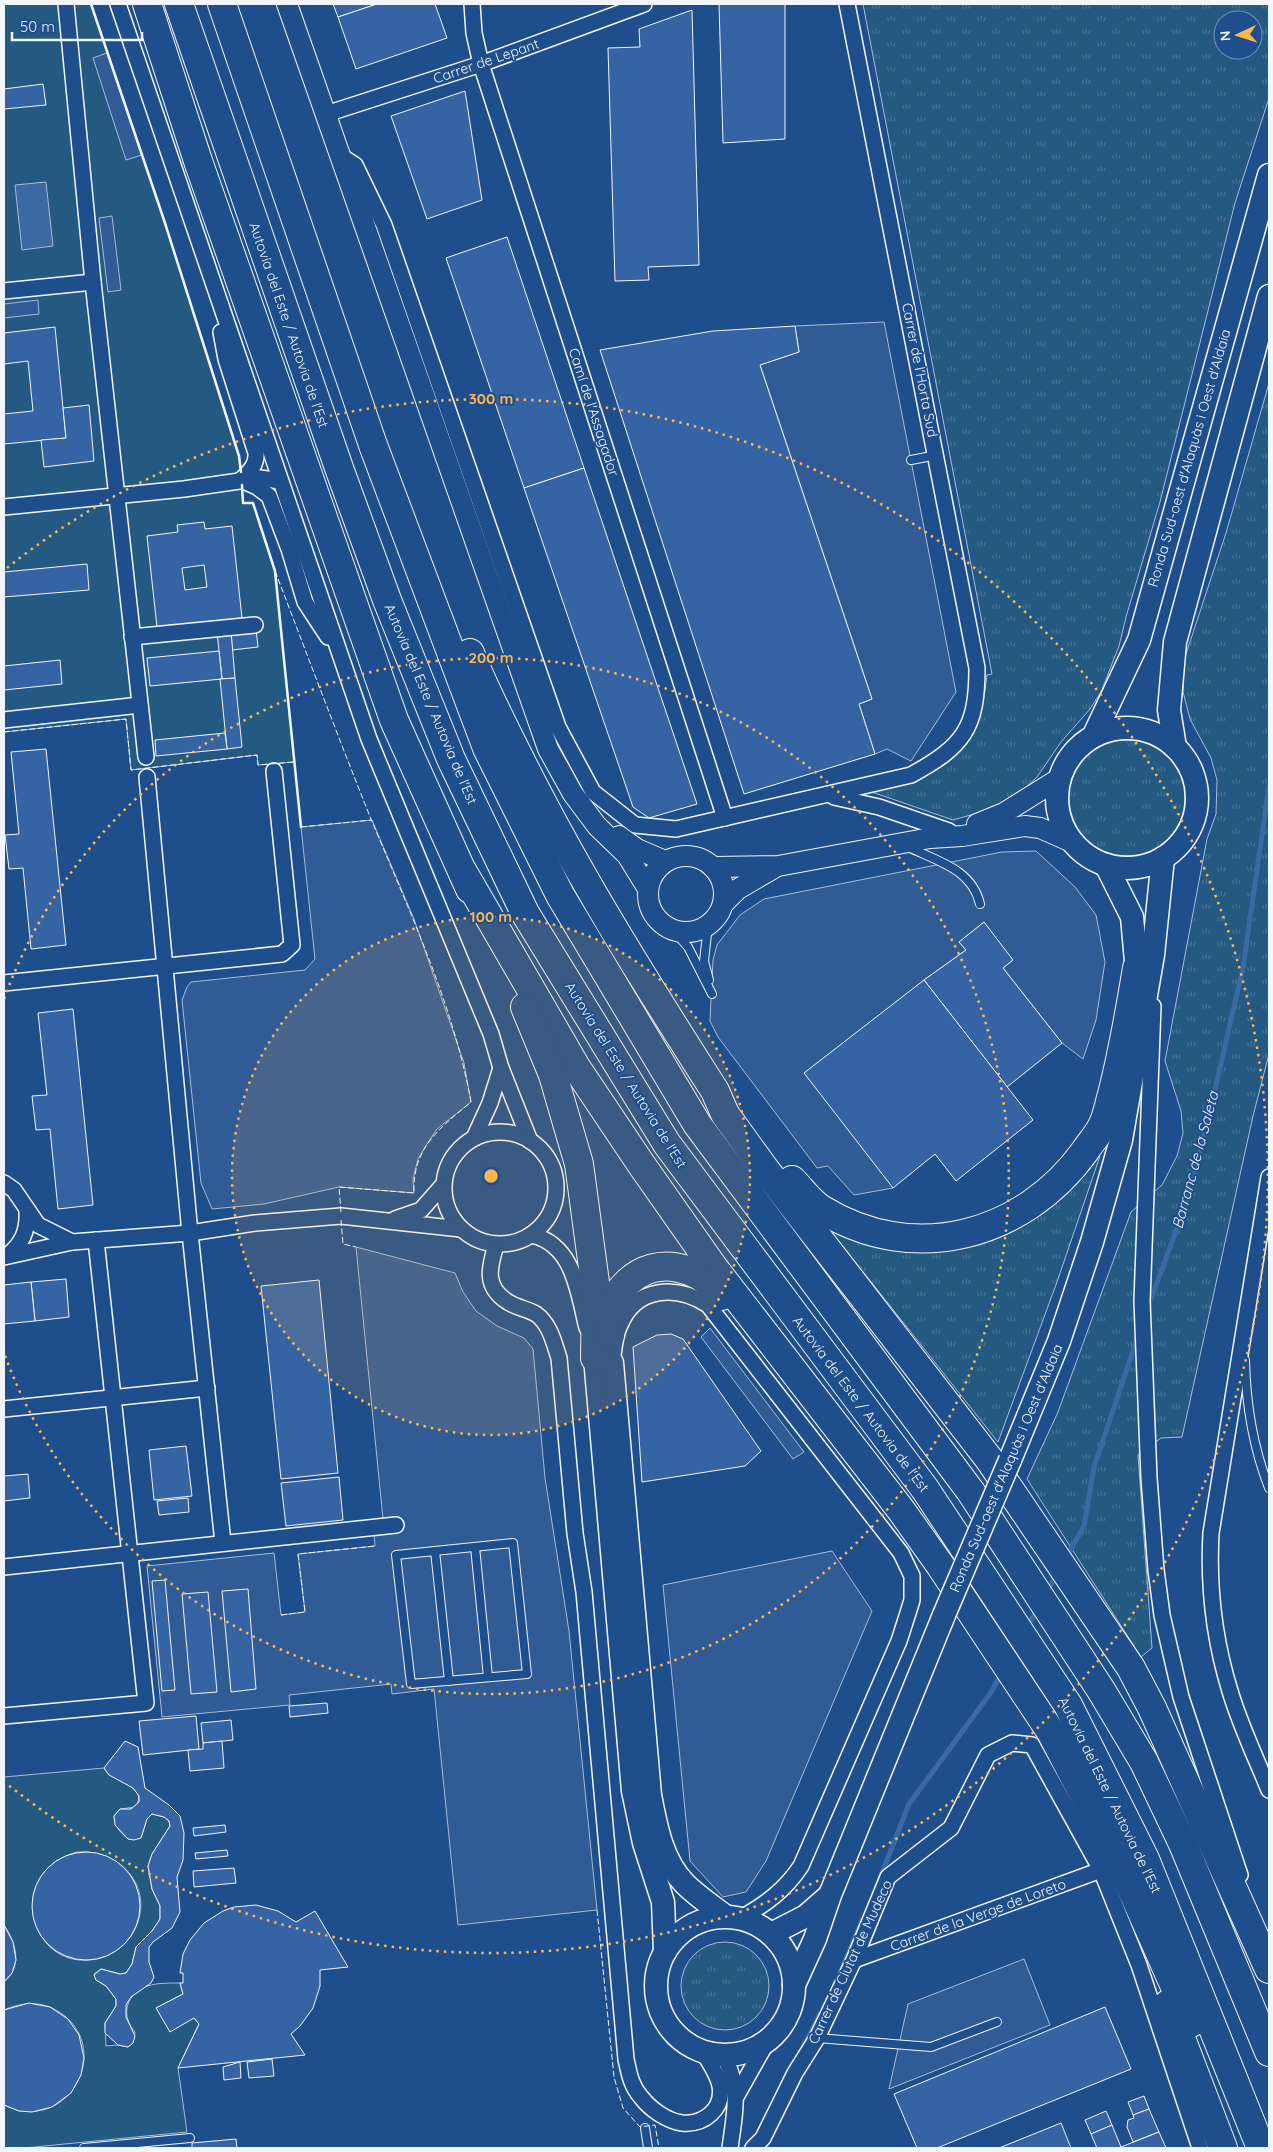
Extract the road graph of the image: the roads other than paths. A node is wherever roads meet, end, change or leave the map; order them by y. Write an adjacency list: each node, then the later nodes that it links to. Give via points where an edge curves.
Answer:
1 (66, 4): 15 (street)
2 (118, 4): 14 (street)
3 (146, 4): 48 (highway, via 394,720)
4 (179, 4): 118 (highway, Autovía del Este / Autovia de l'Est, via 387,600 451,759 524,912 667,1144 925,1489 1068,1705 1145,1859)
5 (222, 4): 18 (highway)
6 (287, 4): 11 (street)
7 (472, 4): 10 (street, Camí de l'Assagador)
8 (644, 4): 10 (street, Carrer de Lepant)
9 (847, 4): 19 (street, Carrer de l'Horta Sud)
10 (481, 64): 11 (street, Carrer de Lepant); 38 (street, Camí de l'Assagador)
11 (326, 114): 12 (street)
12 (340, 156): 36 (street, via 548,749); 38 (street, via 355,165 384,225 558,727 593,792 635,825 676,829)
13 (1269, 175): 30 (main road, Ronda Sud-oest d'Alaquàs i Oest d'Aldaia, via 1139,640)
14 (208, 270): 21 (street, via 226,358 256,453 252,468); 22 (street)
15 (93, 282): 16 (street); 23 (street)
16 (4, 291)
17 (1269, 296): 31 (main road, via 1174,642 1169,710)
18 (330, 314): 58 (highway, via 389,435 439,576 479,676 510,739 620,942); 106 (highway, via 373,445 487,748 560,895 698,1124 971,1492 1101,1690 1144,1762 1183,1844)
19 (937, 455): 20 (lane); 37 (street, Carrer de l'Horta Sud, via 977,668 977,700 964,735 941,759 911,776)
20 (911, 460)
21 (241, 480): 22 (street); 23 (street); 27 (street, via 269,496 305,602)
22 (280, 481): 27 (street)
23 (116, 495): 24 (street); 26 (street)
24 (4, 506)
25 (256, 625): 26 (street)
26 (132, 637): 28 (street)
27 (336, 647): 57 (street, via 369,739 491,1034)
28 (140, 705): 29 (street); 32 (street)
29 (4, 720)
30 (1094, 735): 31 (main road, via 1115,728 1136,728 1157,735); 35 (main road, via 1067,760)
31 (1175, 747): 43 (main road, via 1188,764 1195,784 1196,806 1191,826 1179,844)
32 (146, 757)
33 (274, 771): 55 (street, via 292,945 282,954)
34 (146, 777): 55 (street)
35 (1060, 778): 39 (street, via 1004,813 985,822); 41 (main road, via 1056,800 1061,823)
36 (573, 794): 44 (street, via 612,831 637,849); 49 (street, via 596,826 627,855)
37 (830, 796): 38 (street); 39 (street, via 879,807)
38 (725, 818)
39 (950, 831): 40 (street)
40 (930, 838): 41 (street, via 1026,826 1040,828); 42 (street)
41 (1072, 842): 45 (main road, via 1087,856)
42 (902, 844): 46 (street); 51 (lane, via 961,871 977,892)
43 (1163, 858): 45 (main road, via 1145,866 1125,868); 54 (main road, Ronda Sud-oest d'Alaquàs i Oest d'Aldaia)
44 (665, 862): 47 (street, via 677,856 690,856); 49 (street, via 650,878)
45 (1106, 865): 54 (main road, Ronda Sud-oest d'Alaquàs i Oest d'Aldaia, via 1132,916)
46 (778, 866): 47 (street); 50 (street, via 738,889)
47 (714, 867): 50 (street, via 724,890)
48 (463, 872): 76 (highway, via 516,985 552,1075 579,1164); 80 (highway, via 576,1067 714,1268)
49 (648, 889): 53 (street, via 648,902 653,914 661,924)
50 (723, 904): 52 (street, via 718,916)
51 (980, 904)
52 (708, 925): 53 (street, via 685,933); 53 (lane, via 704,961 712,994 688,947)
53 (673, 930)
54 (1145, 961): 58 (highway, via 1103,1126 1072,1168 1041,1199 998,1224 953,1237 893,1238 856,1226 820,1208 772,1160 733,1108); 81 (main road, Ronda Sud-oest d'Alaquàs i Oest d'Aldaia, via 1140,1027 1122,1140 1059,1341); 101 (street, via 1149,1131 1142,1301 1156,1570 1172,1664)
55 (166, 966): 56 (street); 68 (street)
56 (4, 984)
57 (501, 1068): 59 (street); 60 (street)
58 (715, 1091): 81 (highway, via 725,1114 764,1168)
59 (474, 1138): 60 (street, via 502,1132 517,1134); 63 (street, via 458,1150 448,1166)
60 (530, 1141): 69 (street, via 544,1153 553,1169 556,1187 550,1214)
61 (1269, 1177): 73 (street)
62 (4, 1183): 64 (street, via 18,1195)
63 (443, 1185): 65 (street, via 421,1210); 66 (street, via 445,1201)
64 (27, 1212): 71 (street, via 38,1225); 74 (street, via 24,1238)
65 (392, 1220): 66 (street); 68 (street, via 341,1216 255,1223)
66 (460, 1229): 72 (street, via 472,1238)
67 (1269, 1230): 73 (lane)
68 (190, 1233): 70 (street); 77 (street)
69 (532, 1235): 72 (street, via 516,1243); 76 (street, via 546,1238 558,1247)
70 (96, 1240): 71 (street); 78 (street)
71 (72, 1242): 74 (street)
72 (496, 1245): 107 (street, via 488,1270 494,1291 508,1302 537,1315 552,1334 558,1358 574,1533 584,1592 630,2080 651,2108 666,2118 682,2123 700,2121 714,2112 718,2104 720,2087)
73 (1257, 1251): 75 (street)
74 (5, 1257)
75 (1245, 1326): 82 (lane, via 1249,1415); 93 (street, via 1211,1533 1208,1573 1218,1646 1230,1693)
76 (604, 1361): 80 (highway, via 610,1318 619,1291 638,1273 652,1267 666,1266 691,1272 715,1287 820,1420); 97 (main road, via 654,1820 673,1868 685,1884); 97 (street, via 620,1323 638,1301 650,1295 680,1292 695,1296 708,1305 902,1553 912,1576 912,1600 899,1641 801,1866 771,1901); 99 (main road, via 634,1791 644,1843 663,1902)
77 (207, 1388): 78 (street); 84 (street)
78 (113, 1398): 79 (street); 87 (street)
79 (4, 1409)
80 (847, 1440): 92 (highway, via 940,1565)
81 (1000, 1459): 96 (main road, Ronda Sud-oest d'Alaquàs i Oest d'Aldaia, bridge, via 944,1615); 101 (highway, via 1131,1668)
82 (1269, 1488)
83 (396, 1525): 84 (street)
84 (223, 1543): 87 (street)
85 (475, 1547): 86 (lane); 89 (lane); 89 (lane, via 513,1543 527,1674)
86 (436, 1551): 90 (lane); 90 (lane, via 396,1555 411,1684)
87 (130, 1554): 88 (street); 91 (street, via 146,1703)
88 (4, 1567)
89 (488, 1677): 90 (lane)
90 (449, 1681)
91 (4, 1716)
92 (1041, 1738): 94 (highway); 95 (street); 100 (street, Carrer de Ciutat de Mudeco, via 1012,1743 988,1755 951,1828 888,1877)
93 (1269, 1790)
94 (1092, 1810): 116 (highway); 117 (highway, via 1154,1935)
95 (1101, 1870): 100 (street, Carrer de la Verge de Loreto); 115 (street, via 1138,1965)
96 (830, 1895): 98 (main road, Ronda Sud-oest d'Alaquàs i Oest d'Aldaia, via 806,1916); 102 (main road, Ronda Sud-oest d'Alaquàs i Oest d'Aldaia)
97 (733, 1917): 98 (main road, via 757,1924); 99 (main road, via 707,1919 690,1926)
98 (771, 1934): 102 (main road, via 792,1966)
99 (665, 1952): 107 (main road, via 657,1972 656,1993 661,2013 672,2031 688,2045)
100 (854, 1960): 104 (street, Carrer de Ciutat de Mudeco)
101 (1269, 1967)
102 (794, 1985): 105 (main road, via 791,2006 783,2025)
103 (997, 2022): 104 (lane, via 931,2047)
104 (817, 2038): 114 (street, Carrer de Ciutat de Mudeco, via 795,2073 763,2138)
105 (768, 2040): 107 (main road, via 740,2054); 108 (street)
106 (1269, 2052)
107 (713, 2054): 108 (street, via 733,2075)
108 (737, 2095): 113 (street)
109 (646, 2128): 112 (lane)
110 (190, 2138): 111 (lane)
111 (84, 2148)
112 (648, 2148)
113 (730, 2148)
114 (753, 2148)
115 (1200, 2148)
116 (1223, 2148)
117 (1242, 2148)
118 (1261, 2148)

